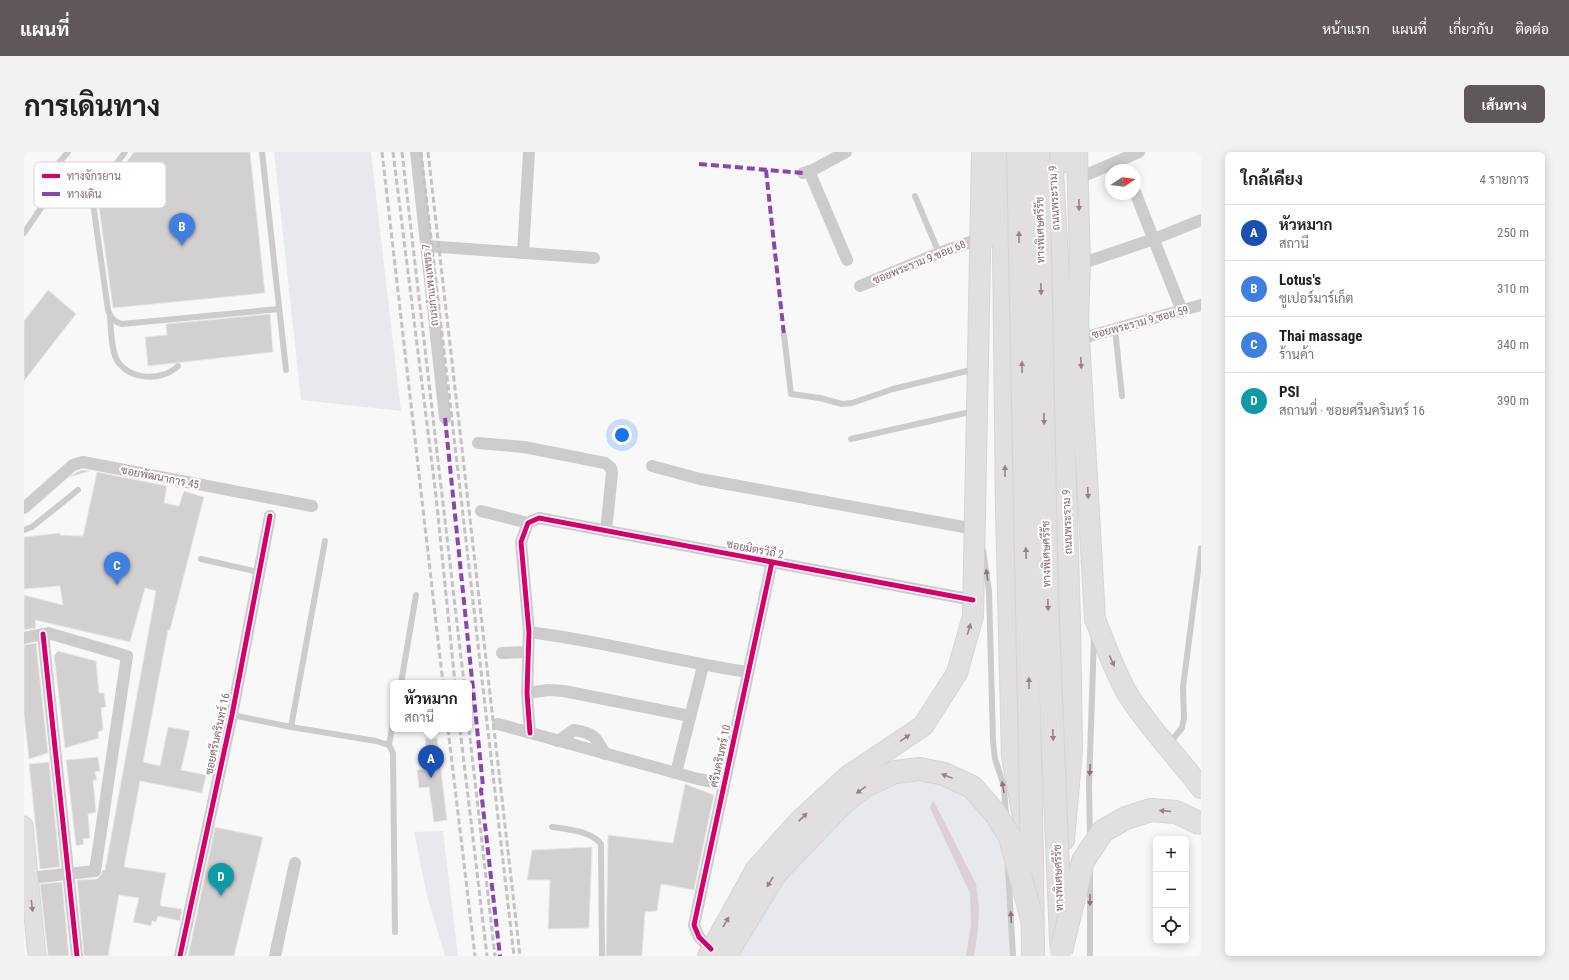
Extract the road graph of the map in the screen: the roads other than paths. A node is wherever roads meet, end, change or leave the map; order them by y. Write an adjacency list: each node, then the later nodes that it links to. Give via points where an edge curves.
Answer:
1 (68, 152): 14 (lane)
2 (125, 152): 15 (lane)
3 (262, 152): 32 (lane)
4 (416, 152): 24 (street, ถนนกำแพงเพชร 7)
5 (529, 152): 25 (street)
6 (846, 152): 28 (street, via 806,172)
7 (982, 152): 22 (main road)
8 (1018, 152): 87 (highway, ทางพิเศษศรีรัช, one-way to 8, bridge)
9 (1038, 152): 91 (highway, ทางพิเศษศรีรัช, one-way to 91, bridge, via 1047,600)
10 (1139, 152): 12 (street)
11 (1004, 158): 13 (main road, via 1017,184 1045,180); 22 (highway); 87 (main road, one-way to 11, bridge, via 1012,756 1006,510)
12 (1122, 160): 13 (street)
13 (1066, 161): 29 (main road, one-way to 29); 35 (main road); 91 (main road, ถนนพระราม 9, bridge, via 1061,314 1072,750)
14 (60, 162)
15 (118, 162)
16 (915, 196): 26 (lane)
17 (1138, 200): 23 (street)
18 (41, 208): 21 (lane)
19 (94, 208): 34 (lane)
20 (1201, 220): 23 (street)
21 (24, 233)
22 (985, 237): 26 (street, ซอยพระราม 9 ซอย 68); 39 (main road)
23 (1154, 239): 29 (street); 33 (street)
24 (426, 246): 25 (street); 43 (street, ถนนกำแพงเพชร 7)
25 (523, 253): 27 (street)
26 (939, 253): 30 (street, ซอยพระราม 9 ซอย 68)
27 (594, 258)
28 (847, 260)
29 (1080, 264): 35 (main road)
30 (860, 286)
31 (1201, 305): 33 (street, ซอยพระราม 9 ซอย 59)
32 (279, 308): 34 (lane, via 122,324); 40 (lane)
33 (1182, 310): 36 (street, ซอยพระราม 9 ซอย 59)
34 (110, 316): 38 (lane, via 114,352 124,369 137,375 157,377 168,374)
35 (1079, 329): 36 (street, ซอยพระราม 9 ซอย 59); 63 (main road, one-way to 63)
36 (1115, 329): 41 (lane)
37 (784, 335): 39 (lane, via 791,394 835,403 852,403 893,389)
38 (178, 366)
39 (977, 369): 42 (main road)
40 (286, 370)
41 (1122, 396)
42 (978, 411): 44 (lane); 55 (main road, via 975,489)
43 (445, 418)
44 (851, 439)
45 (478, 443): 54 (street, via 524,447 609,466 612,473)
46 (652, 466): 55 (street, via 700,479)
47 (78, 490): 53 (lane, via 32,527)
48 (312, 506): 49 (street, ซอยพัฒนาการ 45, via 83,462 72,464)
49 (24, 508)
50 (481, 512): 52 (street, ซอยมิตรวิถี 2)
51 (270, 516): 60 (street, ซอยศรีนครินทร์ 16)
52 (531, 522): 54 (street, ซอยมิตรวิถี 2, via 539,518); 64 (street, via 520,542)
53 (24, 530)
54 (606, 531): 59 (street, ซอยมิตรวิถี 2)
55 (980, 536): 62 (main road); 102 (lane, one-way to 55, via 1004,786 995,759 993,742 989,591)
56 (325, 541): 76 (lane)
57 (1201, 548): 80 (lane, via 1183,687 1184,718 1182,728)
58 (201, 559): 60 (lane)
59 (772, 562): 62 (street, ซอยมิตรวิถี 2); 70 (street, ศรีนครินทร์ 10)
60 (258, 572): 73 (street, ซอยศรีนครินทร์ 16)
61 (416, 595): 71 (lane)
62 (973, 600): 97 (main road, one-way to 62, via 756,869 800,820 848,776 923,726 957,673 973,616)
63 (1095, 619): 80 (main road, one-way to 80, via 1127,692); 104 (lane, one-way to 104, via 1089,786)
64 (528, 632): 67 (street); 69 (street, via 561,636)
65 (43, 634): 66 (street); 89 (street); 89 (street, via 48,633 127,656 95,871)
66 (24, 638)
67 (528, 652): 68 (street); 72 (street)
68 (502, 653)
69 (703, 666): 70 (street); 74 (street)
70 (748, 672): 82 (street, ศรีนครินทร์ 10)
71 (402, 680)
72 (527, 693): 74 (street, via 564,691); 78 (street)
73 (232, 715): 76 (lane); 99 (street, ซอยศรีนครินทร์ 16)
74 (690, 716): 81 (street)
75 (498, 724): 78 (street)
76 (291, 727): 79 (lane)
77 (391, 732): 79 (lane)
78 (530, 733): 81 (street)
79 (389, 745): 94 (lane, via 393,753)
80 (1167, 746): 83 (main road)
81 (676, 773): 82 (street)
82 (724, 784): 97 (street, ศรีนครินทร์ 10, via 694,925 699,937)
83 (1201, 788)
84 (1201, 824): 95 (highway, one-way to 95, bridge, via 1176,812 1150,810 1126,818 1103,831 1083,861)
85 (24, 825): 90 (main road)
86 (552, 827): 101 (lane, via 575,830 598,839 601,844)
87 (1032, 862): 92 (highway, ทางพิเศษศรีรัช, bridge)
88 (295, 863): 100 (street)
89 (68, 875): 90 (street); 98 (street)
90 (29, 878): 96 (main road, one-way to 96)
91 (1059, 892): 95 (highway, ทางพิเศษศรีรัช, bridge)
92 (1033, 923): 97 (highway, one-way to 97, bridge, via 1010,837 995,813 972,786 944,774 920,769 895,772 863,787 841,806 775,874 732,945); 103 (highway, ทางพิเศษศรีรัช)
93 (24, 927): 96 (main road)
94 (395, 932)
95 (1061, 953)
96 (33, 954)
97 (715, 954)
98 (77, 956)
99 (180, 956)
100 (275, 956)
101 (602, 956)
102 (1013, 956)
103 (1033, 956)
104 (1090, 956)

